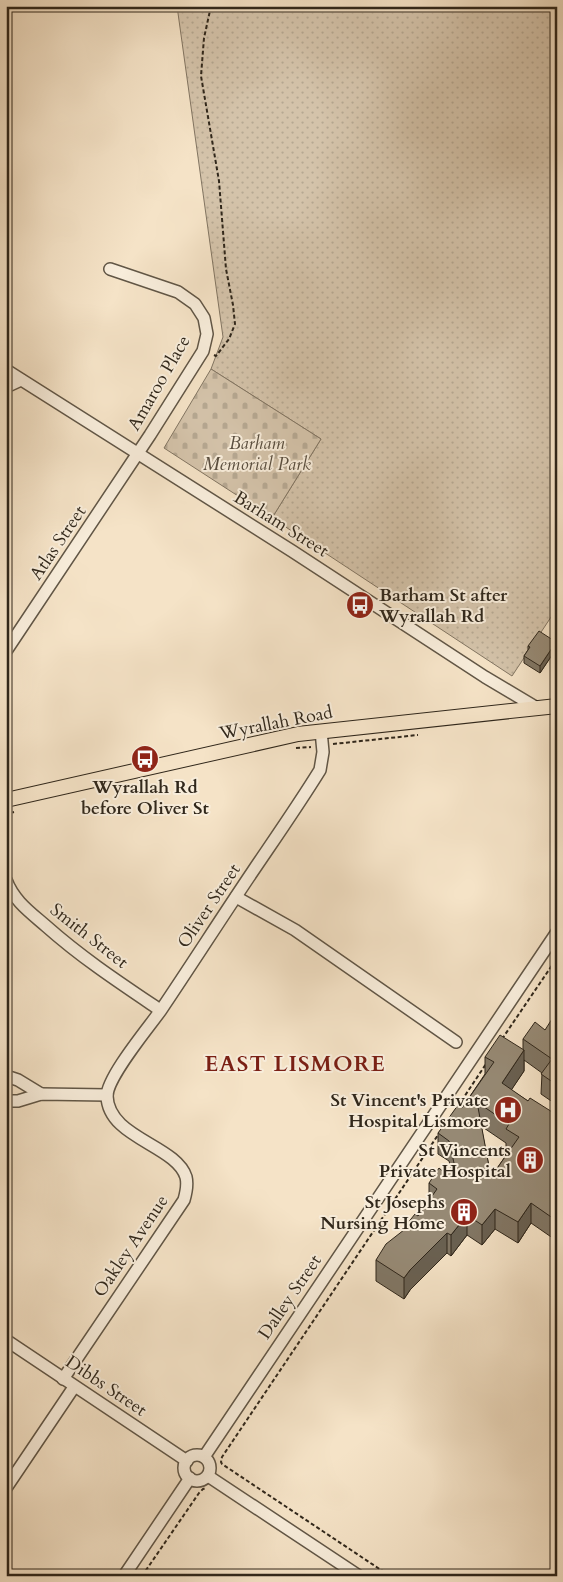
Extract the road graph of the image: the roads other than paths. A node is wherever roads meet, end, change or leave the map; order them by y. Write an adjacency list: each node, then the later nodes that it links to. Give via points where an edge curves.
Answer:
1 (110, 269): 5 (street, Amaroo Place, via 178,292 195,304 204,318 207,334 203,352)
2 (6, 370): 3 (street, Barham Street)
3 (21, 380): 4 (street); 5 (street, Barham Street)
4 (6, 387)
5 (138, 454): 6 (street, Atlas Street); 8 (street, Barham Street)
6 (6, 652)
7 (557, 706): 8 (main road, Wyrallah Road)
8 (537, 708): 9 (main road, Wyrallah Road)
9 (322, 738): 10 (main road, Wyrallah Road, via 298,734); 12 (street, Oliver Street, via 320,770)
10 (6, 800)
11 (6, 880): 14 (street, Smith Street, via 16,900 59,937 93,965)
12 (236, 897): 14 (street, Oliver Street); 15 (street, via 295,930)
13 (557, 932): 23 (street, Dalley Street)
14 (160, 1010): 18 (street, Oliver Street, via 122,1064)
15 (456, 1042)
16 (6, 1076): 17 (street)
17 (41, 1094): 18 (street); 19 (street)
18 (107, 1095): 21 (street, Oakley Avenue, via 118,1121 177,1163 186,1177 187,1186 184,1200)
19 (6, 1101)
20 (6, 1340): 21 (street, Dibbs Street)
21 (63, 1379): 22 (street, Dibbs Street)
22 (74, 1387): 24 (street, Dibbs Street); 27 (street)
23 (204, 1457): 24 (street, via 192,1456); 25 (street, via 209,1463)
24 (187, 1461): 26 (street, via 184,1468)
25 (208, 1476): 26 (street, via 197,1481); 29 (street)
26 (190, 1478): 28 (street)
27 (6, 1488)
28 (124, 1576)
29 (359, 1576)

